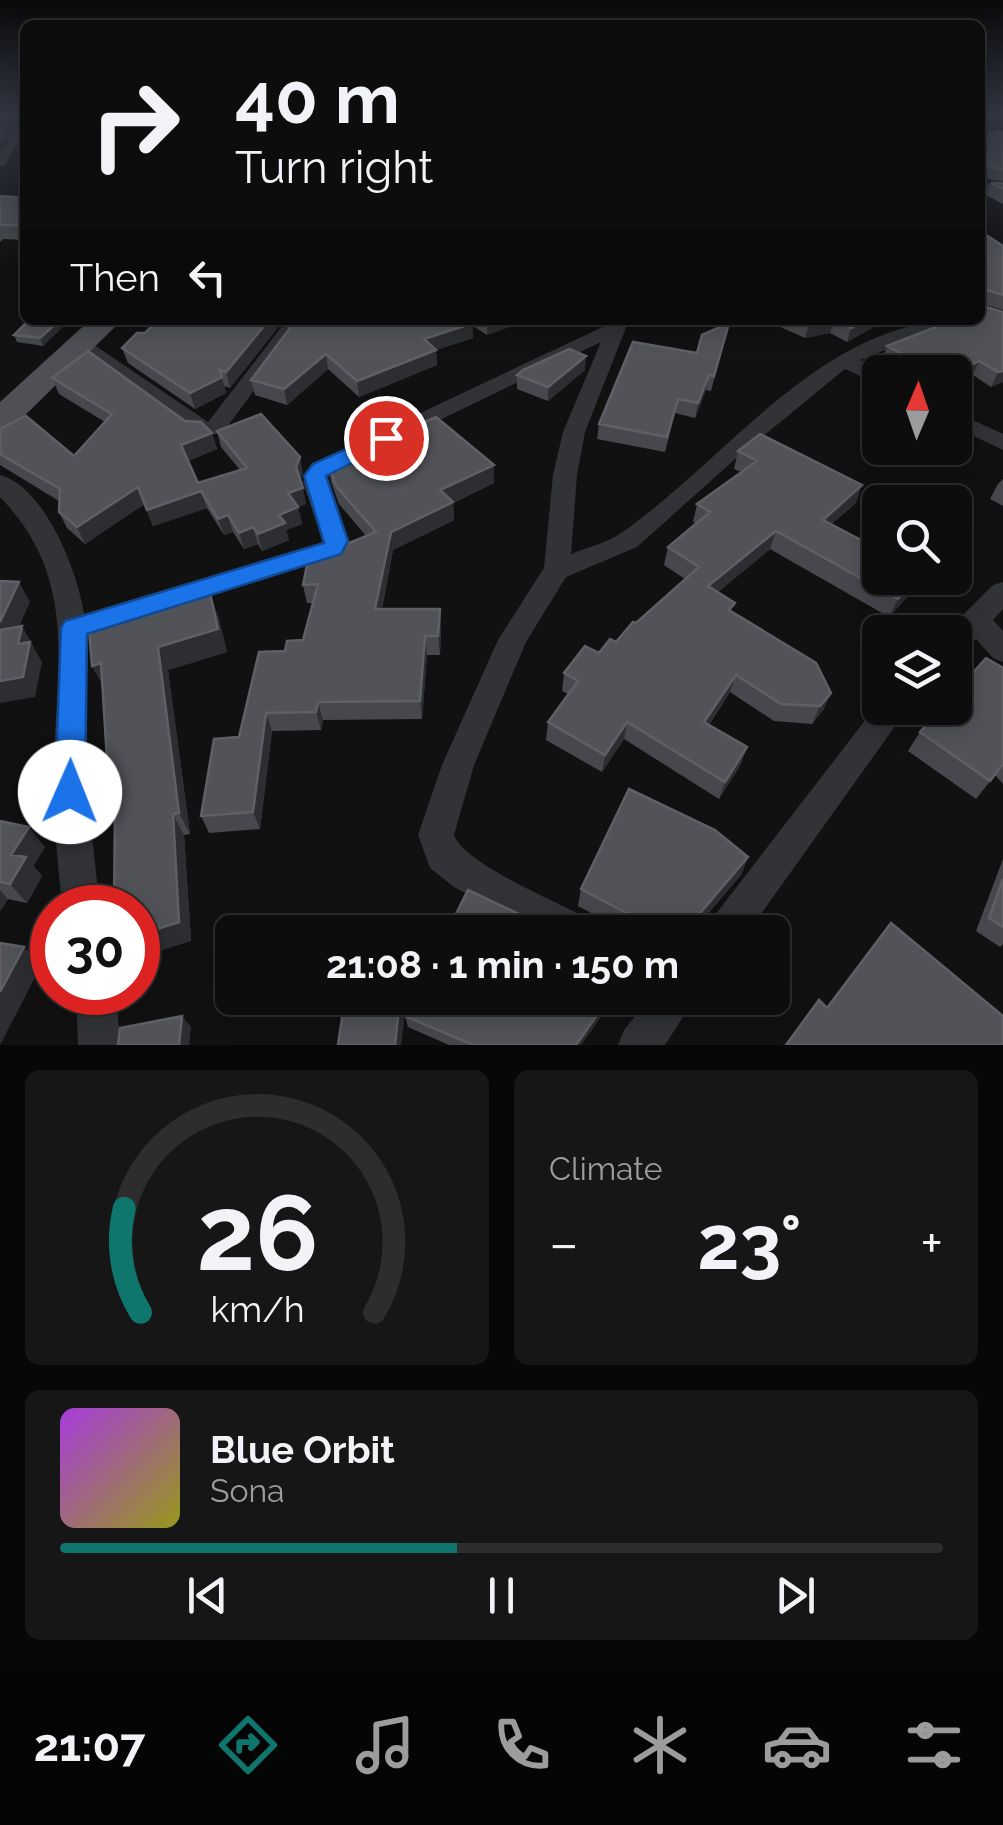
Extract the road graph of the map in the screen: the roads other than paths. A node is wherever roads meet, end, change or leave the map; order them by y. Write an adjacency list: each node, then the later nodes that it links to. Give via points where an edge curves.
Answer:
1 (101, 325): 6 (main road)
2 (294, 325): 6 (street, via 214,429 200,430)
3 (616, 325): 17 (street, via 320,469 314,482 336,541 332,548)
4 (618, 325): 13 (street, via 574,432)
5 (936, 325): 7 (street)
6 (80, 344): 9 (main road)
7 (844, 360): 8 (street); 13 (street, via 628,541)
8 (862, 370)
9 (0, 420)
10 (972, 427): 11 (street)
11 (1003, 443)
12 (0, 483): 17 (street, via 44,525)
13 (556, 570): 21 (street, via 512,640 436,835 443,856 466,874)
14 (1003, 592): 15 (street)
15 (976, 620): 16 (street); 18 (street)
16 (972, 624)
17 (74, 628): 20 (street, via 70,792)
18 (1003, 650)
19 (880, 725): 22 (street)
20 (80, 885)
21 (544, 915)
22 (738, 915)
23 (97, 1015): 25 (street)
24 (662, 1015): 26 (street)
25 (99, 1045)
26 (639, 1045)

